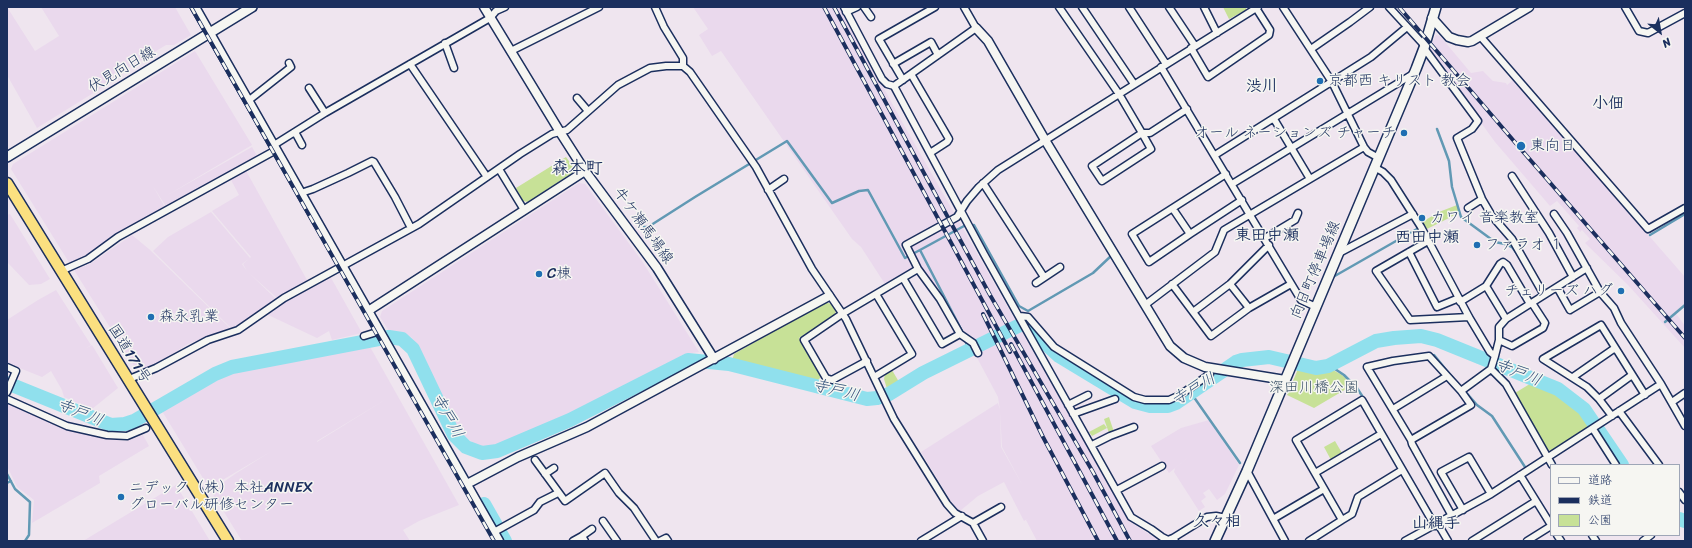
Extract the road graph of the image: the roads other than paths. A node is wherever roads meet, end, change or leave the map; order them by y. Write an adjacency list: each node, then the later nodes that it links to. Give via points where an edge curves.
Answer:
1 (195, 7): 30 (street)
2 (252, 7): 30 (main road, 伏見向日線)
3 (484, 7): 26 (street, 牛ケ瀬馬場線)
4 (505, 7): 26 (street, via 496,11)
5 (599, 7): 37 (street)
6 (655, 7): 43 (street, via 683,58)
7 (857, 7): 23 (street)
8 (864, 7): 25 (street)
9 (935, 7): 41 (street, via 879,39)
10 (964, 7): 29 (street)
11 (1059, 7): 52 (street)
12 (1082, 7): 49 (street)
13 (1129, 7): 42 (street)
14 (1169, 7): 34 (street)
15 (1204, 7): 31 (street)
16 (1283, 7): 36 (street)
17 (1370, 7): 36 (street)
18 (1389, 7): 28 (street)
19 (1436, 7): 27 (main road, 向日町停車場線)
20 (1529, 7): 32 (street)
21 (1625, 7): 24 (street, via 1640,31 1648,33)
22 (1255, 8): 31 (street); 34 (street, via 1270,30 1268,35 1208,77)
23 (845, 9): 50 (street, via 882,79)
24 (1685, 13)
25 (871, 16)
26 (490, 18): 33 (street); 37 (street, 牛ケ瀬馬場線)
27 (1432, 18): 32 (street, via 1452,38 1468,42); 35 (main road, 向日町停車場線)
28 (1407, 27): 35 (street); 48 (street, via 1371,57)
29 (976, 28): 38 (street); 63 (street, via 988,41)
30 (209, 33): 54 (street); 70 (main road, 伏見向日線)
31 (1217, 33): 34 (street)
32 (1480, 36): 88 (street, via 1648,229)
33 (445, 43): 40 (street); 44 (street)
34 (1193, 47): 42 (street)
35 (1424, 47): 46 (main road, 向日町停車場線); 85 (street, via 1478,121 1472,129 1457,138)
36 (1311, 49): 48 (street)
37 (510, 51): 61 (street, 牛ケ瀬馬場線)
38 (938, 55): 41 (street, via 930,42); 45 (street)
39 (290, 63): 54 (street, via 292,68)
40 (410, 64): 57 (street); 77 (street)
41 (894, 64): 47 (street)
42 (1164, 65): 49 (street); 55 (street)
43 (683, 66): 56 (street, via 650,68 618,85); 83 (street, via 690,72)
44 (454, 68)
45 (911, 74): 47 (street); 68 (street, via 948,139)
46 (1413, 74): 58 (street); 71 (main road, 向日町停車場線)
47 (903, 80): 50 (street)
48 (1332, 82): 58 (street); 59 (street)
49 (1134, 84): 52 (street)
50 (894, 86): 68 (street)
51 (309, 88): 57 (street)
52 (1119, 94): 62 (street); 63 (street)
53 (577, 98): 56 (street)
54 (248, 101): 65 (street)
55 (1187, 109): 62 (street, via 1150,133); 69 (street)
56 (588, 111): 61 (street)
57 (324, 113): 60 (street)
58 (1348, 113): 66 (street); 67 (street)
59 (1274, 119): 66 (street); 69 (street)
60 (294, 132): 64 (street); 65 (street)
61 (560, 132): 73 (street, via 552,134); 74 (street, 牛ケ瀬馬場線)
62 (1142, 133): 62 (street, via 1151,149 1102,181 1092,166)
63 (1045, 140): 81 (street, via 998,170); 123 (street)
64 (302, 144)
65 (275, 147): 84 (street); 107 (street, via 118,237 88,259)
66 (1291, 148): 79 (street); 82 (street)
67 (1364, 148): 71 (street); 79 (street)
68 (930, 153): 91 (street)
69 (1215, 156): 75 (street)
70 (7, 157)
71 (1378, 157): 72 (main road, 向日町停車場線)
72 (1374, 167): 94 (street, via 1391,180); 102 (main road, 向日町停車場線)
73 (499, 169): 77 (street); 90 (street)
74 (585, 171): 90 (street); 138 (street, 牛ケ瀬馬場線, via 653,263)
75 (1226, 174): 82 (street); 89 (street)
76 (1512, 176): 109 (street, via 1549,233)
77 (487, 177): 96 (street)
78 (784, 179): 83 (street)
79 (1310, 179): 93 (street)
80 (7, 183): 107 (highway, 国道171号)
81 (983, 183): 91 (street); 108 (street)
82 (1232, 184): 86 (street)
83 (768, 190): 120 (street)
84 (301, 193): 96 (street, via 372,161); 103 (street)
85 (1482, 199): 87 (street); 119 (street, via 1492,216 1512,239)
86 (1242, 200): 93 (street); 97 (street)
87 (1468, 208)
88 (1685, 208)
89 (1173, 209): 97 (street); 97 (street, via 1132,234 1149,262)
90 (524, 210): 126 (street)
91 (961, 210): 106 (street, via 957,217 906,245); 130 (street)
92 (1298, 213): 98 (street, via 1296,220)
93 (1250, 214): 98 (street); 112 (street, via 1224,230 1215,252)
94 (1413, 214): 99 (street); 102 (street)
95 (1554, 214): 105 (street)
96 (411, 228): 103 (street)
97 (1190, 234)
98 (1265, 238): 100 (street)
99 (1428, 241): 101 (street); 121 (street)
100 (1269, 245): 113 (street); 114 (street)
101 (1409, 252): 121 (street, via 1437,307); 129 (street, via 1376,271 1410,320)
102 (1339, 253): 124 (main road, 向日町停車場線)
103 (343, 267): 126 (street); 147 (street, via 284,298 238,330 208,340 156,368)
104 (1060, 267): 108 (street)
105 (1587, 268): 109 (street); 117 (street)
106 (918, 269): 110 (street); 132 (street, via 940,299)
107 (61, 271): 147 (highway, 国道171号)
108 (1044, 277): 111 (street)
109 (1573, 277): 116 (street)
110 (903, 278): 118 (street); 132 (street, via 942,344)
111 (1036, 283)
112 (1172, 284): 123 (street); 127 (street)
113 (1230, 284): 125 (street); 127 (street)
114 (1291, 284): 124 (street, via 1301,300); 125 (street)
115 (1486, 286): 121 (street); 122 (street, via 1504,262); 131 (street)
116 (1557, 288): 117 (street, via 1570,310); 119 (street)
117 (1600, 292): 149 (street, via 1614,308)
118 (876, 294): 128 (street); 145 (street, via 912,354)
119 (1544, 295): 122 (street)
120 (829, 296): 128 (street); 138 (street)
121 (1459, 300): 129 (street)
122 (1531, 304): 131 (street); 135 (street, via 1545,323 1543,328 1512,346)
123 (1145, 305): 148 (street, via 1166,340 1179,355 1192,362 1205,367)
124 (1316, 307): 148 (main road, 向日町停車場線)
125 (1249, 308): 127 (street, via 1212,336)
126 (368, 310): 134 (street)
127 (1193, 312)
128 (842, 314): 139 (street); 139 (street, via 804,340 826,378 832,380)
129 (1469, 317): 140 (street, via 1490,352)
130 (1021, 319): 142 (street, via 1028,317 1054,347 1134,397 1145,400 1169,400); 159 (street)
131 (1506, 319): 135 (street, via 1499,327)
132 (960, 334): 137 (street, via 973,343)
133 (364, 336): 134 (street)
134 (383, 336): 183 (street)
135 (1499, 340): 140 (street)
136 (1615, 348): 144 (street); 146 (street); 146 (street, via 1601,325 1542,359)
137 (977, 351)
138 (714, 359): 183 (street, via 587,427 518,457)
139 (867, 361): 145 (street)
140 (1493, 363): 150 (street); 171 (street)
141 (7, 367): 151 (street, via 16,371)
142 (1210, 374)
143 (1447, 376): 150 (street); 160 (street); 160 (street, via 1429,356 1367,366)
144 (1632, 376): 154 (street); 157 (street)
145 (874, 377): 191 (street, via 894,419 947,504)
146 (1573, 377): 157 (street)
147 (127, 380): 205 (highway, 国道171号)
148 (1285, 380): 179 (main road, 向日町停車場線)
149 (1661, 384): 154 (street); 158 (street)
150 (1461, 391): 169 (street, via 1472,405)
151 (7, 392)
152 (1685, 393): 158 (street)
153 (1088, 394): 159 (street)
154 (1645, 395): 161 (street)
155 (7, 399): 166 (street, via 67,426 107,436 127,436)
156 (1115, 399): 162 (street)
157 (1600, 399): 163 (street)
158 (1672, 402): 164 (street)
159 (1068, 405): 162 (street)
160 (1393, 409): 169 (street)
161 (1619, 411): 163 (street); 175 (street)
162 (1073, 414): 170 (street)
163 (1612, 416): 167 (street)
164 (1685, 426)
165 (1134, 427): 170 (street)
166 (146, 428)
167 (1594, 428): 171 (street); 174 (street)
168 (1380, 434): 178 (street); 180 (street); 180 (street, via 1362,400 1296,440)
169 (1411, 440): 192 (street)
170 (1092, 445): 185 (street)
171 (1547, 456): 173 (street); 182 (street)
172 (535, 460): 181 (street)
173 (1551, 464)
174 (1615, 464)
175 (1658, 464)
176 (1162, 466): 185 (street)
177 (554, 468): 181 (street)
178 (1402, 470): 195 (street, via 1358,497 1352,514); 199 (street)
179 (1247, 471): 193 (main road, 向日町停車場線); 194 (street)
180 (1315, 473): 184 (street)
181 (545, 474): 186 (street)
182 (1520, 476): 187 (street); 188 (street)
183 (467, 484): 202 (street)
184 (1324, 488): 194 (street); 195 (street)
185 (1117, 490): 204 (street, via 1131,517 1162,537)
186 (558, 492): 202 (street, via 540,502 534,510); 209 (street, via 565,501 605,473 634,508)
187 (1490, 494): 190 (street); 190 (street, via 1469,457 1441,472)
188 (1536, 501): 198 (street); 219 (street)
189 (1001, 507): 197 (street)
190 (1462, 510): 192 (street)
191 (962, 516): 197 (street); 212 (street)
192 (1452, 516): 199 (street)
193 (1226, 518): 204 (street, via 1207,517); 214 (main road, 向日町停車場線)
194 (1273, 520): 215 (street)
195 (1342, 520): 216 (street)
196 (603, 521): 208 (street)
197 (973, 523): 213 (street)
198 (1550, 524)
199 (1437, 525): 217 (street); 218 (street)
200 (1550, 527): 220 (street)
201 (592, 529): 203 (street)
202 (494, 532): 206 (street)
203 (584, 538): 207 (street)
204 (1174, 540)
205 (228, 541)
206 (499, 541)
207 (573, 541)
208 (617, 541)
209 (656, 541)
210 (660, 541): 211 (street, via 666,538)
211 (668, 541)
212 (921, 541)
213 (983, 541)
214 (1215, 541)
215 (1285, 541)
216 (1309, 541)
217 (1405, 541)
218 (1448, 541)
219 (1472, 541)
220 (1527, 541)

